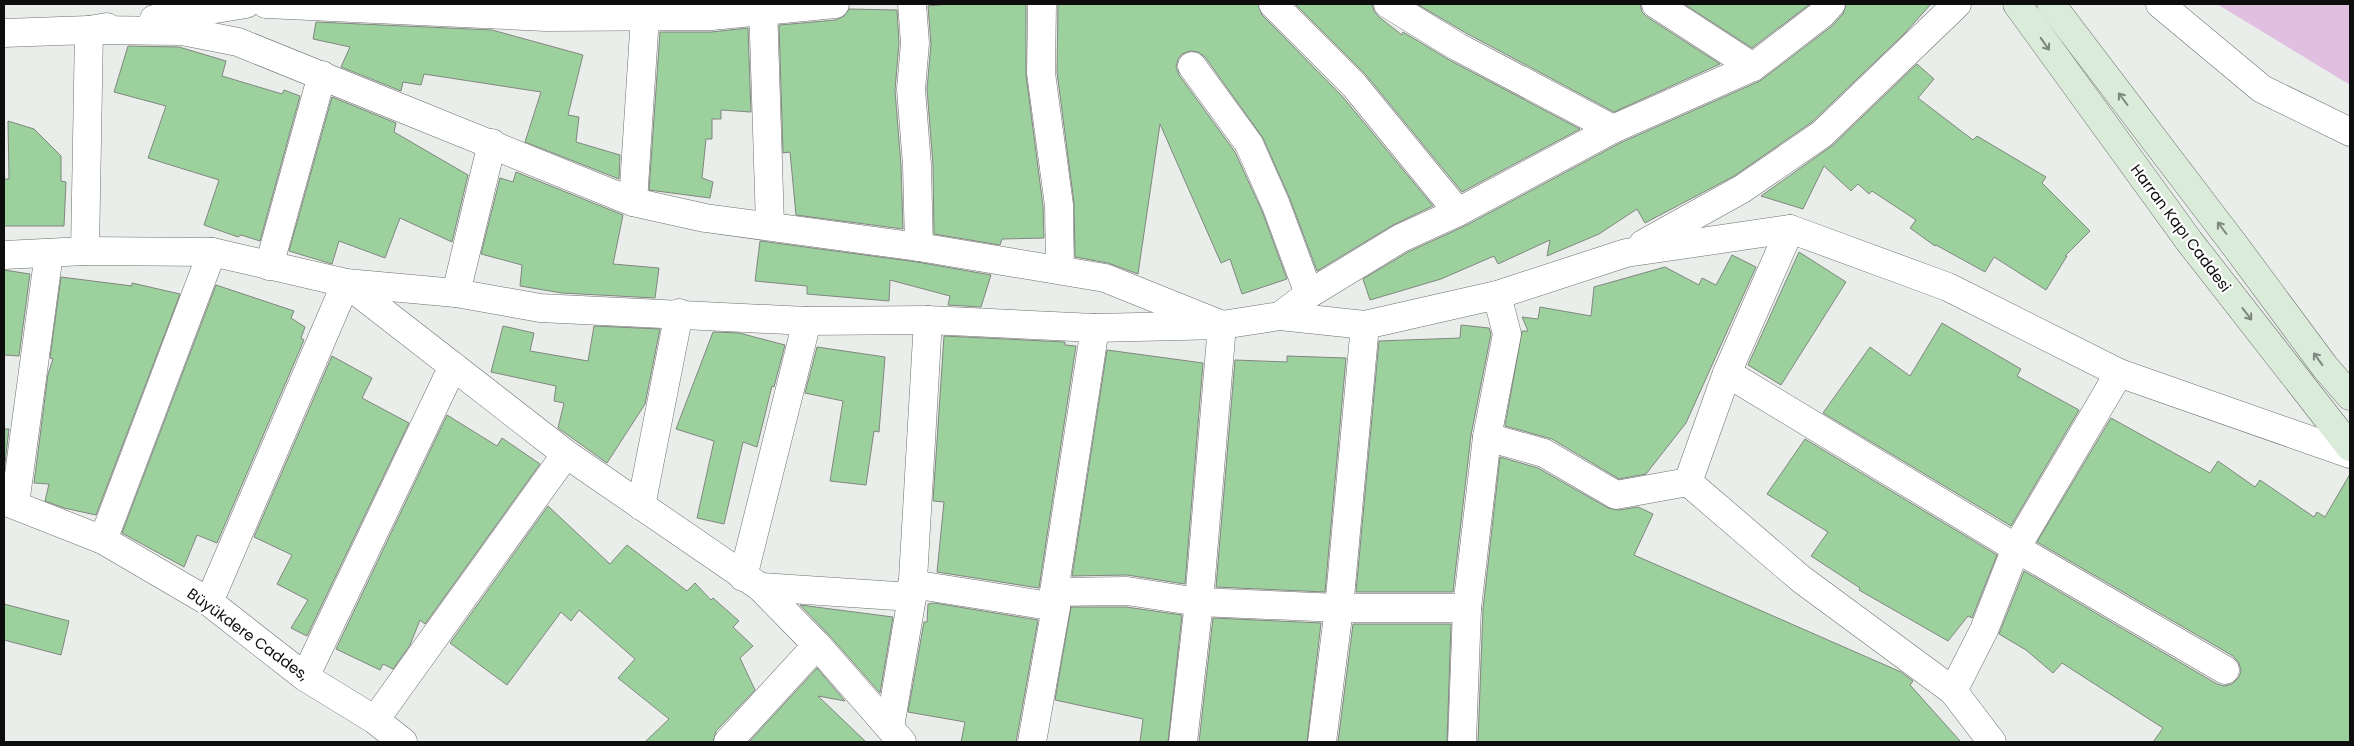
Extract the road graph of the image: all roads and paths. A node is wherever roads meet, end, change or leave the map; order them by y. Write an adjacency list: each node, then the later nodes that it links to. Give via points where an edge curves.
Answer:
1 (246, 4): 16 (street)
2 (266, 4): 15 (street, via 546,17)
3 (835, 4): 13 (street)
4 (912, 4): 28 (street, via 915,43 910,89 917,166)
5 (1042, 4): 35 (street, via 1041,73 1059,205)
6 (1273, 4): 25 (street, via 1354,85)
7 (1388, 4): 21 (street, via 1458,47)
8 (1656, 4): 19 (street)
9 (1831, 4): 19 (street)
10 (1957, 4): 32 (street, via 1822,134 1742,189)
11 (2017, 4): 52 (main road, Harran Kapı Caddesi, one-way to 52, via 2189,241)
12 (2160, 4): 22 (street, via 2262,89)
13 (763, 7): 15 (street, via 711,16); 26 (street)
14 (2053, 7): 50 (main road, one-way to 14)
15 (644, 16): 24 (street)
16 (90, 30): 17 (street); 20 (street, via 182,31 238,42); 29 (street)
17 (4, 33)
18 (1192, 66): 38 (street, via 1249,144)
19 (1753, 67): 21 (street)
20 (322, 75): 23 (street); 34 (street)
21 (1613, 129): 25 (street)
22 (2350, 132)
23 (492, 143): 24 (street); 37 (street)
24 (633, 202): 26 (street, via 705,218)
25 (1458, 212): 38 (street, via 1401,238)
26 (770, 225): 28 (street)
27 (1790, 229): 32 (street); 48 (street); 49 (street, via 1948,287)
28 (919, 247): 35 (street)
29 (85, 251): 30 (street); 31 (street)
30 (212, 252): 34 (street); 58 (street)
31 (49, 253): 33 (street); 56 (street)
32 (1626, 253): 39 (street)
33 (4, 255)
34 (269, 266): 36 (street)
35 (1060, 269): 44 (street, via 1105,278)
36 (346, 283): 37 (street); 47 (street); 63 (street)
37 (456, 293): 40 (street, via 540,308)
38 (1309, 294): 41 (street)
39 (1496, 295): 45 (street); 51 (street, via 1507,334)
40 (679, 313): 43 (street); 57 (street)
41 (1280, 316): 44 (street); 45 (street)
42 (928, 320): 43 (street); 46 (street); 61 (street)
43 (807, 321): 60 (street)
44 (1222, 325): 46 (street); 64 (street)
45 (1365, 325): 65 (street)
46 (1095, 328): 62 (street)
47 (453, 366): 53 (street); 69 (street)
48 (1727, 373): 55 (street); 59 (street)
49 (2119, 373): 54 (street); 59 (street)
50 (2350, 396)
51 (1487, 437): 55 (street, via 1544,453 1616,495); 66 (street)
52 (2350, 447)
53 (566, 454): 57 (street); 71 (street)
54 (2350, 454)
55 (1688, 482): 70 (street, via 1801,579)
56 (9, 503): 58 (street, Büyükdere Caddes,)
57 (641, 506): 60 (street)
58 (103, 540): 63 (street, Büyükdere Caddes,)
59 (2016, 548): 68 (street); 70 (street, via 1984,630)
60 (751, 582): 61 (street); 67 (street)
61 (912, 591): 62 (street); 72 (street)
62 (1055, 599): 64 (street, via 1127,591); 75 (street)
63 (209, 602): 69 (street, Büyükdere Caddes,)
64 (1199, 602): 65 (street); 76 (street)
65 (1339, 608): 66 (street); 77 (street)
66 (1467, 608): 78 (street)
67 (817, 645): 72 (street); 74 (street)
68 (2225, 670)
69 (305, 677): 71 (street, Büyükdere Caddes,)
70 (1953, 691): 79 (street)
71 (375, 720): 73 (street, Büyükdere Caddes,)
72 (896, 735)
73 (403, 742)
74 (728, 742)
75 (1032, 742)
76 (1183, 742)
77 (1322, 742)
78 (1462, 742)
79 (1992, 742)

